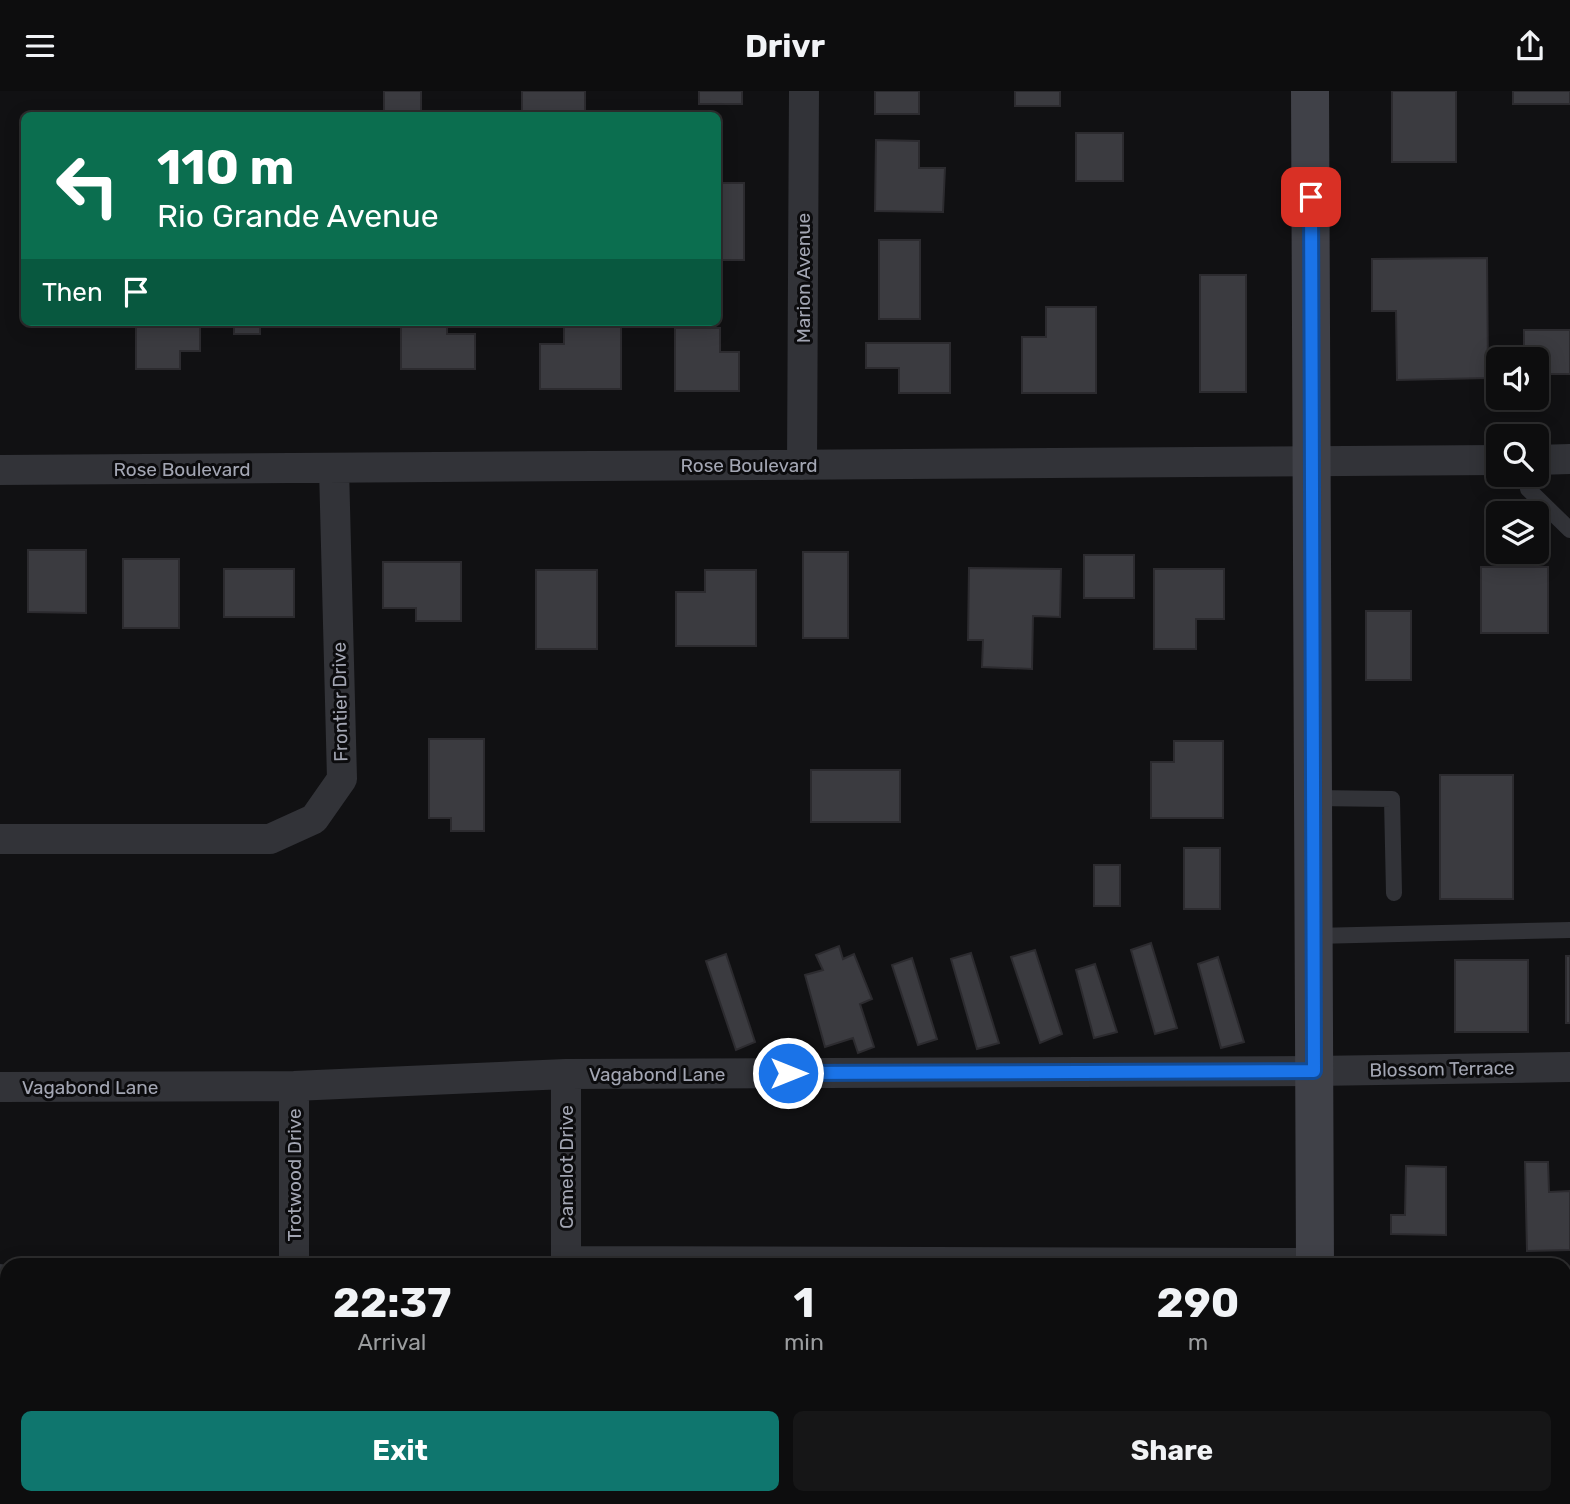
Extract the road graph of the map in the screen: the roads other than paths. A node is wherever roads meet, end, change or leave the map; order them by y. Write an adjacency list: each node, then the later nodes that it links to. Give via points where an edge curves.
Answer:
1 (804, 91): 7 (street, Marion Avenue)
2 (1310, 91): 6 (street)
3 (1570, 459): 5 (street)
4 (1486, 460): 6 (street, Rose Boulevard)
5 (1549, 460)
6 (1313, 462): 7 (street, Rose Boulevard); 12 (street)
7 (802, 465): 8 (street, Rose Boulevard)
8 (334, 468): 9 (street, Rose Boulevard); 13 (street, Frontier Drive, via 342,779 314,819 270,839)
9 (0, 470)
10 (1528, 487): 11 (lane)
11 (1570, 530)
12 (1314, 798): 14 (lane, via 1392,799); 16 (street)
13 (0, 839)
14 (1394, 893)
15 (1570, 930): 16 (lane)
16 (1314, 936): 18 (street)
17 (1570, 1067): 18 (street, Blossom Terrace)
18 (1314, 1071): 19 (street, Vagabond Lane); 24 (street)
19 (566, 1074): 20 (street, Vagabond Lane); 23 (street, Camelot Drive)
20 (294, 1086): 21 (street, Vagabond Lane); 22 (street, Trotwood Drive)
21 (0, 1087)
22 (294, 1258)
23 (566, 1258)
24 (1315, 1258)

